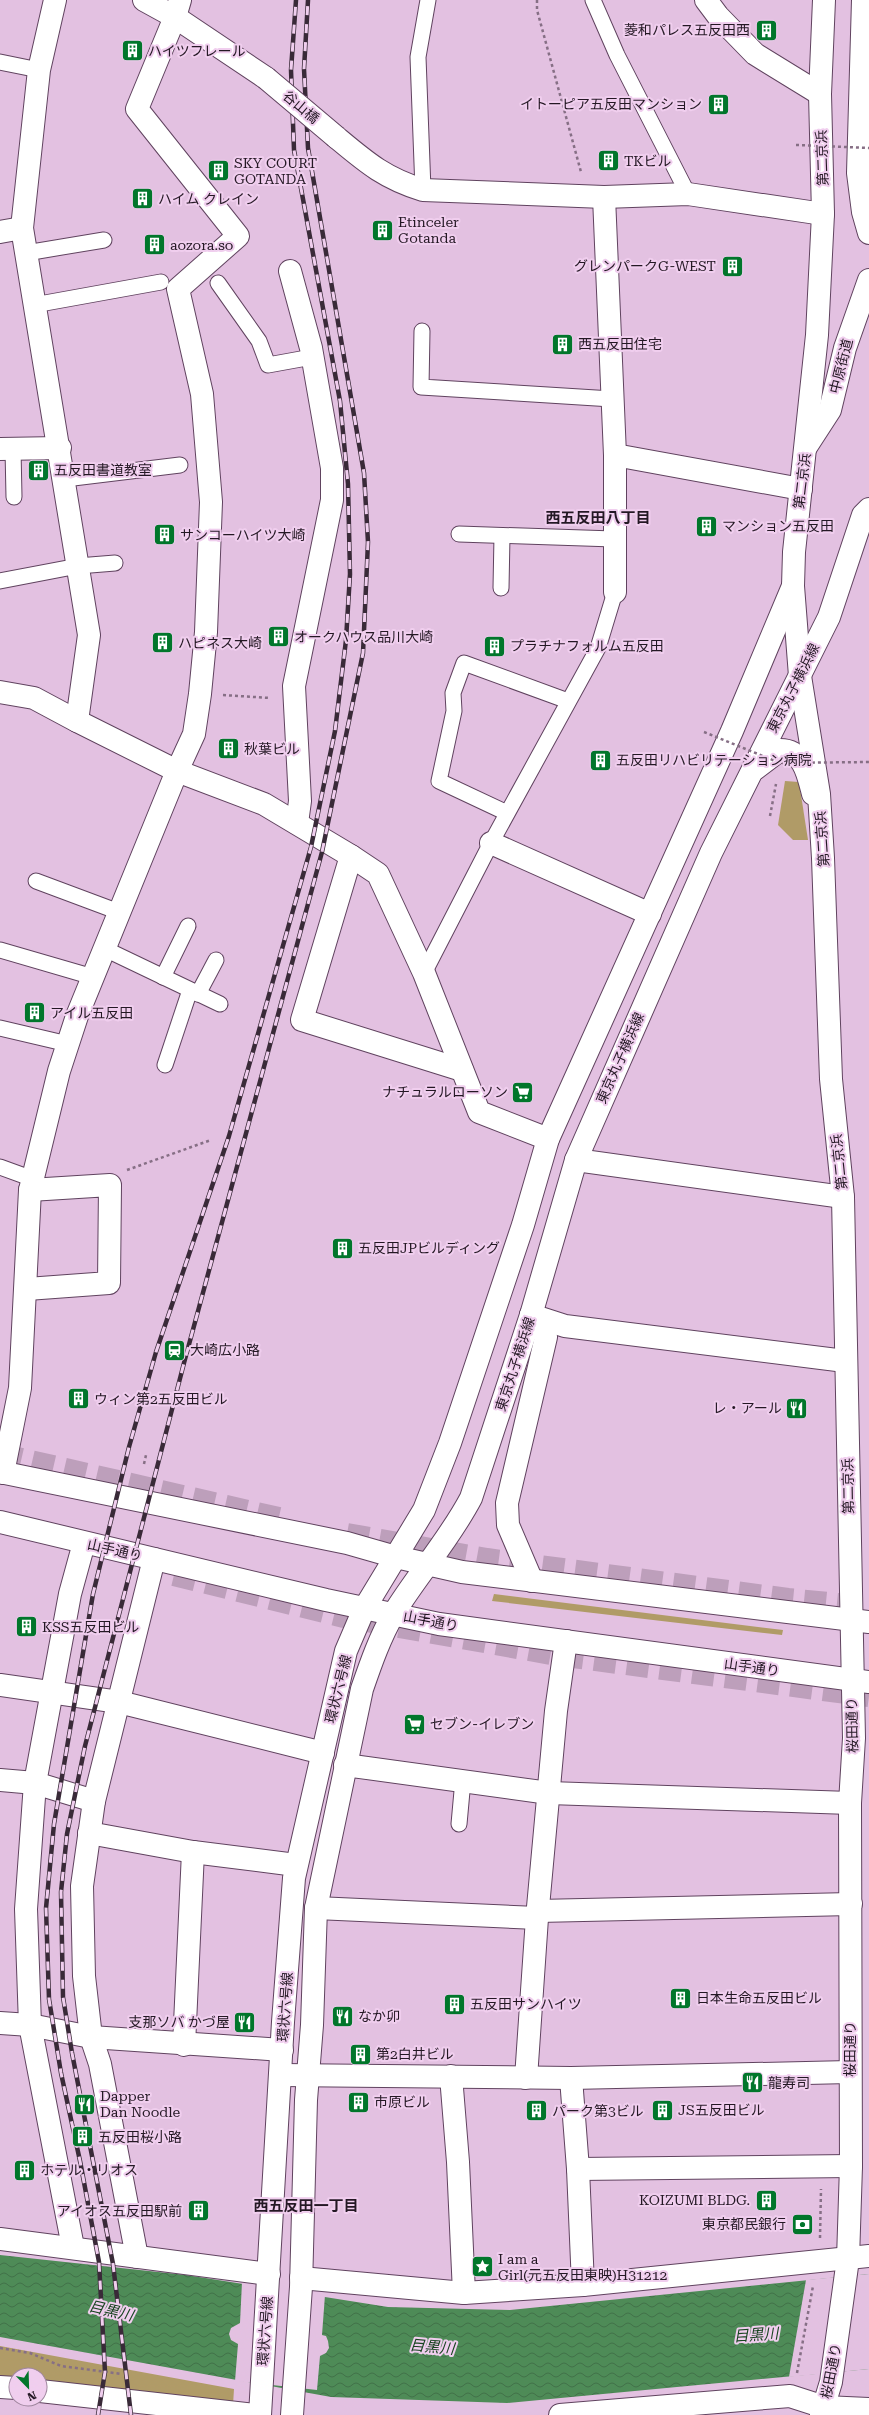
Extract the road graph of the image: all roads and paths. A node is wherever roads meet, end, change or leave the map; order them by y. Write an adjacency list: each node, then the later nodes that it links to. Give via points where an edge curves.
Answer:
1 (55, 0): 11 (main road)
2 (144, 0): 9 (main road, 谷山橋)
3 (428, 0): 15 (lane, via 418,57)
4 (537, 0): 17 (path, via 537,10)
5 (593, 0): 16 (lane, via 617,55)
6 (706, 0): 12 (main road, via 755,54)
7 (824, 0): 12 (main road, 第二京浜)
8 (863, 0): 14 (main road)
9 (178, 8): 15 (main road, 谷山橋, bridge, via 375,170); 52 (main road, via 137,109 238,236 178,289 202,394 211,502 206,632)
10 (0, 62): 11 (lane)
11 (39, 70): 19 (main road)
12 (820, 94): 18 (main road, 第二京浜)
13 (796, 145): 14 (path, bridge)
14 (865, 158): 21 (main road, via 862,206)
15 (423, 190): 17 (main road, 谷山橋)
16 (688, 194): 17 (main road, 谷山橋); 18 (main road, 谷山橋)
17 (596, 196): 31 (main road)
18 (823, 214): 32 (main road, 第二京浜, via 817,334)
19 (22, 228): 20 (main road); 23 (main road)
20 (0, 232)
21 (869, 233)
22 (104, 240): 23 (lane)
23 (26, 253): 28 (main road)
24 (290, 271): 30 (main road)
25 (869, 280): 32 (main road, 中原街道, via 845,348 830,410)
26 (161, 282): 28 (lane)
27 (218, 283): 30 (lane, via 259,341 268,365)
28 (34, 305): 34 (main road)
29 (422, 331): 31 (lane, via 421,387)
30 (312, 357): 53 (main road, via 332,468 332,500 294,686)
31 (612, 399): 35 (main road)
32 (806, 447): 38 (main road, 第二京浜)
33 (6, 448): 34 (main road); 39 (lane)
34 (60, 448): 37 (main road)
35 (615, 455): 38 (main road); 43 (main road)
36 (180, 465): 37 (lane)
37 (64, 479): 45 (main road)
38 (801, 489): 47 (main road, 第二京浜)
39 (14, 497)
40 (869, 509): 50 (main road, 東京丸子横浜線, via 863,515 829,617)
41 (459, 534): 42 (lane)
42 (502, 536): 43 (lane); 48 (lane)
43 (614, 538): 49 (main road)
44 (115, 563): 45 (lane)
45 (78, 566): 46 (lane); 55 (main road, via 89,636)
46 (0, 581)
47 (793, 586): 50 (main road, 第二京浜); 71 (main road, via 742,710)
48 (500, 588)
49 (615, 592): 54 (lane, via 598,648)
50 (800, 676): 60 (main road, 東京丸子横浜線); 68 (main road, 第二京浜, via 818,794)
51 (0, 692): 55 (main road, via 34,698)
52 (200, 694): 53 (path); 59 (main road, via 194,734)
53 (295, 699): 65 (main road, via 300,801)
54 (568, 701): 63 (lane); 63 (lane, via 464,663 453,693 454,711 439,781)
55 (77, 721): 59 (main road)
56 (704, 732): 58 (path, bridge)
57 (869, 762): 58 (path, bridge)
58 (780, 764): 61 (path)
59 (177, 771): 65 (main road, via 264,804); 70 (main road)
60 (752, 771): 68 (main road, via 780,750 787,750 799,757 813,795); 87 (main road, 東京丸子横浜線, via 711,853)
61 (778, 771)
62 (777, 778): 64 (path)
63 (507, 813): 66 (lane)
64 (770, 816)
65 (297, 823): 67 (main road)
66 (491, 843): 71 (main road); 76 (lane)
67 (351, 856): 76 (main road, via 378,874); 84 (main road, via 302,1020)
68 (823, 858): 91 (main road, 第二京浜, via 830,1079)
69 (36, 881): 70 (lane)
70 (119, 912): 73 (main road)
71 (650, 914): 86 (main road)
72 (188, 926): 78 (lane)
73 (105, 949): 77 (main road); 78 (lane)
74 (0, 950): 77 (lane)
75 (216, 960): 79 (lane)
76 (424, 973): 84 (main road)
77 (94, 977): 82 (main road)
78 (163, 977): 79 (lane)
79 (194, 992): 80 (lane); 83 (lane)
80 (220, 1004)
81 (0, 1028): 82 (lane)
82 (68, 1044): 89 (main road, via 59,1071)
83 (165, 1065)
84 (462, 1070): 86 (main road, via 479,1112)
85 (211, 1140): 90 (path, via 111,1175)
86 (548, 1140): 100 (main road, via 523,1225 450,1443 424,1510)
87 (576, 1160): 91 (main road); 93 (main road, 東京丸子横浜線)
88 (0, 1167): 89 (lane)
89 (32, 1185): 90 (main road); 92 (main road)
90 (110, 1185): 92 (main road, via 109,1283)
91 (843, 1197): 94 (main road, 第二京浜)
92 (27, 1289): 97 (main road, via 20,1388)
93 (531, 1315): 94 (main road, via 565,1326); 102 (main road, 東京丸子横浜線, via 471,1498); 103 (main road, via 546,1337 507,1503 508,1525)
94 (845, 1361): 106 (main road, 第二京浜)
95 (146, 1455): 96 (path)
96 (144, 1464)
97 (2, 1472): 100 (main road, via 347,1543)
98 (0, 1522): 99 (main road, 山手通り)
99 (84, 1543): 101 (main road, 山手通り); 110 (main road, via 70,1594)
100 (396, 1557): 102 (main road); 104 (main road)
101 (154, 1559): 104 (main road, 山手通り); 111 (main road)
102 (429, 1565): 103 (main road); 105 (main road, 東京丸子横浜線)
103 (532, 1581): 106 (main road)
104 (364, 1609): 105 (main road, 山手通り); 112 (main road, 環状六号線, via 346,1651)
105 (394, 1613): 107 (main road, 山手通り, via 439,1624); 113 (main road, 環状六号線, via 374,1655 362,1689)
106 (860, 1621): 108 (main road, 第二京浜)
107 (566, 1640): 108 (main road, 山手通り); 117 (main road, via 556,1711)
108 (860, 1681): 119 (main road, 桜田通り)
109 (0, 1685): 110 (main road)
110 (52, 1692): 111 (main road); 116 (main road)
111 (119, 1702): 112 (main road); 118 (main road)
112 (323, 1753): 123 (main road, 環状六号線)
113 (345, 1765): 115 (main road); 125 (main road, 環状六号線)
114 (0, 1780): 116 (main road)
115 (464, 1780): 117 (main road); 120 (lane)
116 (35, 1783): 118 (main road); 128 (main road, via 26,1909)
117 (549, 1793): 119 (main road); 126 (main road)
118 (94, 1801): 121 (main road)
119 (850, 1803): 124 (main road, 桜田通り)
120 (459, 1824)
121 (89, 1833): 122 (main road); 129 (main road, via 82,1886 82,1931)
122 (194, 1852): 123 (main road); 130 (main road)
123 (296, 1865): 131 (main road, 環状六号線)
124 (851, 1904): 126 (main road); 132 (main road, 桜田通り)
125 (316, 1908): 126 (main road); 134 (main road, 環状六号線)
126 (537, 1915): 136 (main road)
127 (0, 2023): 128 (main road)
128 (30, 2025): 129 (main road); 143 (main road)
129 (91, 2037): 130 (main road); 145 (main road, via 100,2064)
130 (184, 2044): 131 (main road)
131 (282, 2050): 133 (main road, 環状六号線)
132 (850, 2072): 137 (main road); 138 (main road, 桜田通り)
133 (281, 2075): 134 (main road); 147 (main road, 環状六号線)
134 (309, 2075): 135 (main road); 148 (main road, 環状六号線, via 306,2100)
135 (451, 2076): 136 (main road); 151 (main road)
136 (526, 2078): 137 (main road)
137 (571, 2078): 139 (main road)
138 (851, 2166): 139 (main road); 146 (main road, 桜田通り)
139 (578, 2169): 149 (main road)
140 (821, 2187): 142 (path)
141 (0, 2238): 143 (main road)
142 (820, 2241)
143 (73, 2247): 145 (main road)
144 (869, 2256): 146 (main road)
145 (137, 2257): 147 (main road)
146 (848, 2259): 149 (main road); 159 (main road, 桜田通り, via 831,2382)
147 (269, 2277): 158 (main road, 環状六号線)
148 (301, 2283): 151 (main road); 156 (main road, 環状六号線)
149 (583, 2285): 151 (main road)
150 (813, 2285): 154 (path)
151 (464, 2293)
152 (0, 2348): 153 (path, via 30,2353 61,2366)
153 (123, 2374)
154 (796, 2380)
155 (48, 2392): 158 (main road)
156 (292, 2408)
157 (869, 2409): 159 (main road)
158 (259, 2411)
159 (822, 2411): 160 (main road, via 790,2396)
160 (570, 2414)

